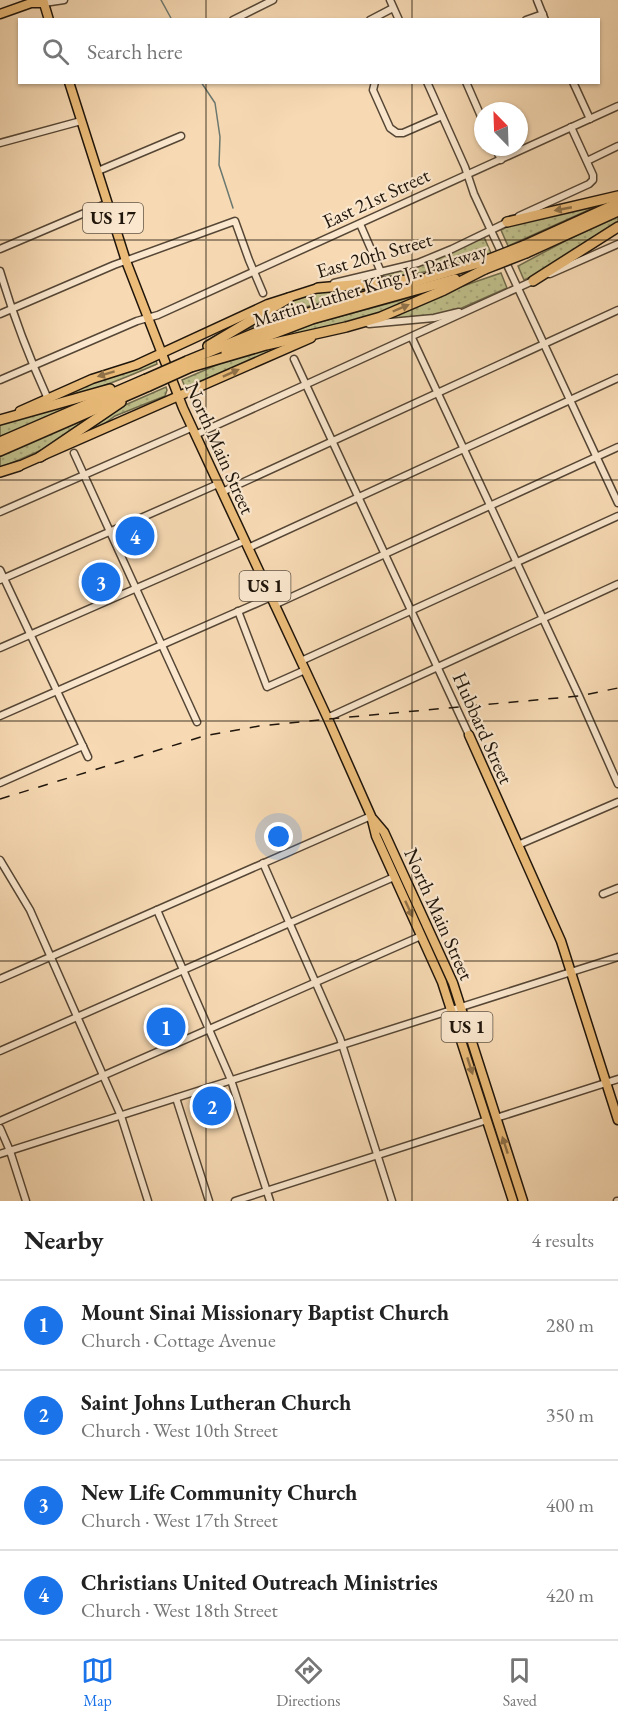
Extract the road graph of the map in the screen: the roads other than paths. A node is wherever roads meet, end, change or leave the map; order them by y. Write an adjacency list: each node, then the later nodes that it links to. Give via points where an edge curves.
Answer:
1 (64, 0): 5 (street)
2 (273, 0): 10 (street)
3 (390, 0): 6 (street)
4 (537, 0): 8 (street)
5 (43, 2): 7 (main road); 9 (main road)
6 (393, 8): 11 (street); 12 (street)
7 (0, 14)
8 (544, 17)
9 (48, 18)
10 (237, 18)
11 (374, 18)
12 (398, 18)
13 (70, 84): 22 (main road, North Main Street / US 17)
14 (374, 84): 20 (street, via 373,90 390,128 397,133)
15 (428, 84): 20 (street)
16 (467, 84): 18 (street)
17 (574, 84): 21 (street)
18 (475, 102)
19 (618, 106): 21 (street, East 21st Street)
20 (442, 116): 31 (street)
21 (590, 119): 23 (street, East 21st Street)
22 (81, 121): 25 (street); 30 (main road, North Main Street / US 17)
23 (571, 127): 28 (street, East 21st Street); 29 (street)
24 (181, 136): 30 (street)
25 (0, 143)
26 (618, 146): 29 (street)
27 (499, 156): 28 (street)
28 (501, 160): 31 (street, East 21st Street)
29 (587, 161): 36 (street, East 20th Street, via 593,175 589,184)
30 (98, 171): 33 (main road, North Main Street / US 17)
31 (467, 175): 37 (street, East 21st Street); 39 (street)
32 (618, 196): 36 (highway, one-way to 36)
33 (108, 203): 41 (street); 43 (main road, North Main Street / US 17)
34 (618, 203): 42 (highway, Martin Luther King Jr. Parkway)
35 (618, 211): 42 (highway, Martin Luther King Jr. Parkway)
36 (507, 222): 39 (street, East 20th Street)
37 (360, 224): 46 (street, East 21st Street); 47 (street)
38 (618, 227): 49 (highway)
39 (491, 231): 47 (street, East 20th Street, via 425,260); 51 (street)
40 (618, 244): 49 (street)
41 (0, 249)
42 (525, 250): 44 (highway, Martin Luther King Jr. Parkway, bridge)
43 (126, 261): 46 (street, via 236,221); 55 (street); 58 (main road, North Main Street / US 17)
44 (484, 265): 48 (highway, Martin Luther King Jr. Parkway); 59 (highway, one-way to 44, via 393,312); 64 (highway, Martin Luther King Jr. Parkway, via 294,324)
45 (0, 271): 55 (street)
46 (253, 272): 52 (street); 58 (street, East 21st Street)
47 (381, 272): 50 (street, East 20th Street)
48 (420, 281): 50 (highway); 64 (highway, Martin Luther King Jr. Parkway, via 303,314)
49 (533, 281): 51 (street)
50 (318, 288): 53 (main road, East 20th Street)
51 (518, 288): 54 (street); 61 (street)
52 (263, 293)
53 (289, 298): 62 (main road, East 20th Street); 64 (highway, via 203,348)
54 (488, 302): 59 (street, via 439,317); 60 (street)
55 (12, 309): 57 (street); 65 (street)
56 (618, 310): 61 (street)
57 (0, 314)
58 (147, 318): 62 (main road, North Main Street / US 17); 65 (street, East 21st Street)
59 (346, 327): 64 (highway); 71 (main road, one-way to 59, via 288,347)
60 (412, 338): 69 (street); 70 (street)
61 (544, 344): 70 (street); 73 (street)
62 (160, 352): 71 (main road, North Main Street / US 1); 72 (main road, East 20th Street, one-way to 72)
63 (294, 359): 69 (street, Hubbard Street)
64 (189, 362): 68 (highway, Martin Luther King Jr. Parkway, bridge)
65 (33, 366): 67 (street, East 21st Street); 72 (street)
66 (618, 378): 73 (street)
67 (0, 380)
68 (145, 382): 74 (highway, via 122,384); 77 (highway, Martin Luther King Jr. Parkway); 80 (highway, Martin Luther King Jr. Parkway); 83 (highway)
69 (306, 384): 75 (street); 76 (street, Hubbard Street)
70 (438, 392): 76 (street); 79 (street)
71 (178, 397): 75 (main road, North Main Street / US 1); 83 (main road)
72 (48, 399): 74 (main road, East 20th Street)
73 (570, 400): 79 (street); 82 (street)
74 (0, 420)
75 (193, 431): 86 (street); 87 (main road, North Main Street / US 1)
76 (332, 441): 87 (street); 88 (street, Hubbard Street)
77 (0, 442)
78 (618, 447): 82 (street)
79 (464, 449): 88 (street); 90 (street)
80 (0, 451)
81 (74, 453): 86 (street)
82 (596, 456): 89 (street); 90 (street)
83 (40, 457): 84 (main road)
84 (19, 466): 85 (highway)
85 (0, 473)
86 (84, 476): 91 (street); 93 (street)
87 (220, 488): 93 (street); 94 (main road, North Main Street / US 1)
88 (358, 497): 94 (street); 95 (street, Hubbard Street)
89 (618, 503)
90 (490, 505): 95 (street); 96 (street)
91 (0, 512)
92 (618, 516): 96 (street)
93 (110, 532): 98 (street); 100 (street)
94 (246, 545): 100 (street); 101 (main road, North Main Street / US 1)
95 (385, 554): 101 (street); 102 (street, Hubbard Street)
96 (517, 562): 102 (street); 104 (street)
97 (0, 570): 98 (street)
98 (2, 579): 105 (street)
99 (618, 584): 104 (street)
100 (137, 589): 105 (street); 106 (street)
101 (272, 601): 103 (street); 108 (main road, North Main Street / US 1)
102 (411, 610): 108 (street); 109 (street, Hubbard Street)
103 (238, 611): 106 (street); 110 (street, via 267,687)
104 (543, 618): 109 (street); 119 (street)
105 (30, 635): 107 (street); 111 (street)
106 (162, 645): 111 (street); 114 (street)
107 (0, 648)
108 (301, 661): 110 (main road, North Main Street / US 1)
109 (437, 667): 113 (street); 115 (street, Hubbard Street)
110 (305, 670): 113 (main road, North Main Street / US 1)
111 (57, 691): 112 (street); 116 (street)
112 (0, 716)
113 (327, 718): 121 (main road, North Main Street / US 1)
114 (197, 722)
115 (469, 735): 122 (main road, Hubbard Street)
116 (83, 746): 117 (street); 118 (street)
117 (88, 757)
118 (0, 783)
119 (618, 784)
120 (618, 802): 122 (street)
121 (371, 816): 124 (street); 125 (main road, North Main Street / US 1); 137 (main road, North Main Street / US 1, via 384,832 448,972)
122 (518, 845): 134 (main road, Hubbard Street, via 561,941)
123 (0, 860): 131 (street, via 30,910)
124 (263, 863): 128 (street); 129 (street)
125 (394, 877): 129 (street); 130 (main road, North Main Street / US 1, one-way to 130)
126 (618, 888): 127 (street)
127 (603, 894)
128 (157, 910): 131 (street); 133 (street)
129 (289, 923): 133 (street); 136 (street)
130 (421, 936): 136 (street); 137 (main road, North Main Street / US 1)
131 (51, 956): 135 (street); 138 (street)
132 (618, 957): 134 (street)
133 (183, 970): 138 (street); 139 (street)
134 (570, 972): 137 (street); 145 (main road, Hubbard Street)
135 (0, 979)
136 (315, 982): 139 (street); 140 (street)
137 (456, 1008): 140 (street); 148 (main road, North Main Street / US 1)
138 (77, 1017): 141 (street); 142 (street)
139 (209, 1029): 142 (street); 144 (street)
140 (342, 1044): 144 (street); 154 (street)
141 (0, 1051)
142 (103, 1076): 147 (street); 150 (street)
143 (618, 1079): 145 (street)
144 (231, 1080): 146 (street); 155 (street)
145 (606, 1083): 148 (street); 149 (main road, Hubbard Street)
146 (176, 1098): 147 (street); 158 (street)
147 (121, 1116): 152 (street); 157 (street)
148 (492, 1119): 154 (street); 162 (main road, North Main Street / US 1); 163 (main road, North Main Street / US 1, one-way to 148)
149 (618, 1120)
150 (0, 1121)
151 (0, 1128): 152 (street)
152 (10, 1151): 153 (street); 156 (street)
153 (0, 1154)
154 (377, 1155): 155 (street); 161 (street)
155 (267, 1191): 159 (street); 160 (street)
156 (26, 1201)
157 (148, 1201)
158 (209, 1201)
159 (235, 1201)
160 (270, 1201)
161 (392, 1201)
162 (513, 1201)
163 (523, 1201)

